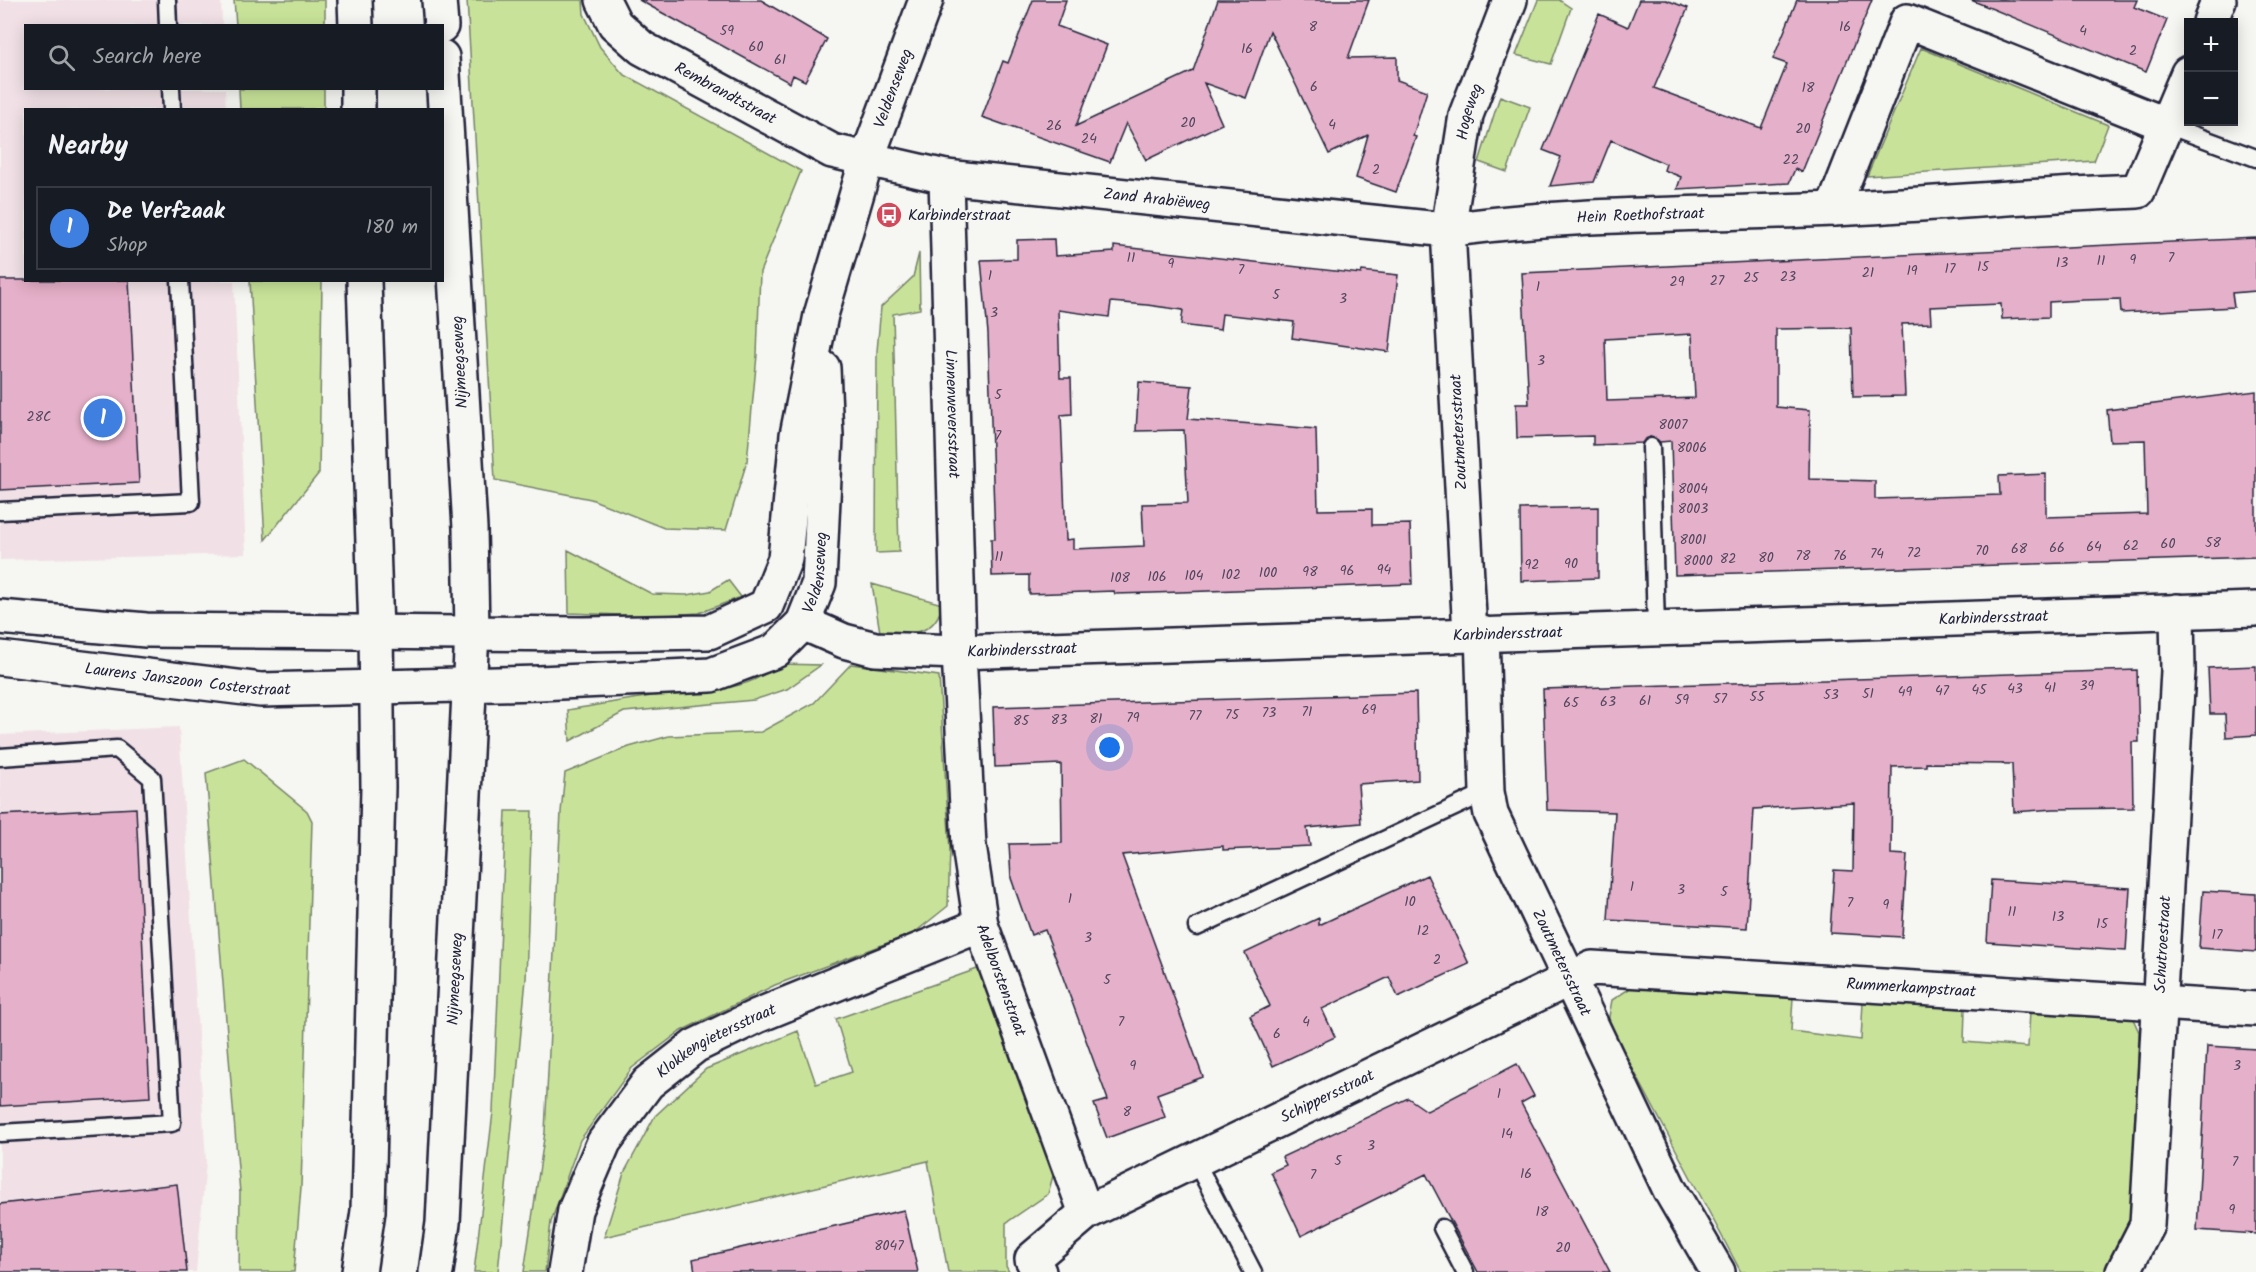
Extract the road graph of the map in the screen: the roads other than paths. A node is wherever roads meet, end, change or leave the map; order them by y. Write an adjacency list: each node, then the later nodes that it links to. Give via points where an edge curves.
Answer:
1 (167, 0): 10 (lane)
2 (355, 0): 11 (street)
3 (439, 0): 12 (street)
4 (603, 0): 21 (street, Rembrandtstraat, via 615,24 642,48 832,151)
5 (926, 0): 21 (street, Veldenseweg)
6 (1510, 0): 24 (street, Hogeweg, via 1466,115)
7 (2219, 0): 9 (street)
8 (1911, 10): 19 (street); 23 (street)
9 (2212, 18)
10 (168, 24)
11 (356, 24)
12 (441, 24)
13 (2184, 83): 19 (street, Hein Roethofstraat)
14 (171, 90): 17 (lane)
15 (357, 90): 18 (street)
16 (444, 90): 37 (street, Nijmeegseweg, via 470,528)
17 (172, 108)
18 (358, 108)
19 (2167, 125): 20 (lane); 23 (street, Hein Roethofstraat, via 2138,191)
20 (2256, 158)
21 (867, 159): 22 (street, Zand Arabiëweg); 27 (street, Veldenseweg)
22 (946, 177): 24 (street, Zand Arabiëweg); 39 (street, Linnenweversstraat)
23 (1833, 209): 24 (street, Hein Roethofstraat, via 1503,222)
24 (1448, 230): 38 (street, Zoutmetersstraat)
25 (180, 282): 29 (lane, via 190,502)
26 (364, 282): 36 (street)
27 (821, 315): 30 (street, Veldenseweg, via 797,435 785,559); 34 (street, Veldenseweg, via 826,436 819,583)
28 (1651, 447): 35 (lane)
29 (0, 511)
30 (766, 606): 34 (street, Karbindersstraat); 37 (street, via 709,632)
31 (2256, 609): 32 (street, Karbindersstraat)
32 (2176, 611): 35 (street, Karbindersstraat); 48 (street, Schutroestraat, via 2178,670)
33 (0, 617): 36 (street, via 146,630)
34 (803, 623): 39 (street, Karbindersstraat, via 875,649); 41 (street, Veldenseweg, via 775,651 711,675)
35 (1656, 628): 38 (street, Karbindersstraat)
36 (376, 631): 37 (street); 42 (street)
37 (472, 632): 41 (street, Nijmeegseweg)
38 (1476, 633): 39 (street, Karbindersstraat); 44 (street, Zoutmetersstraat)
39 (959, 652): 45 (street, Adelborstenstraat, via 969,846)
40 (0, 658): 42 (street, Laurens Janszoon Costerstraat, via 261,690)
41 (470, 685): 42 (street); 55 (street, Nijmeegseweg, via 443,1223)
42 (376, 687): 54 (street, via 378,787 368,1211)
43 (0, 757): 50 (lane, via 117,749 152,778 172,1123)
44 (1487, 792): 46 (lane); 47 (street, Zoutmetersstraat, via 1491,814)
45 (981, 925): 52 (street, Adelborstenstraat); 56 (street, Klokkengietersstraat, via 718,1034 695,1046 648,1083 604,1142 575,1210)
46 (1197, 927)
47 (1569, 979): 48 (street, Rummerkampstraat, via 1592,968); 51 (street, Schippersstraat); 60 (street, Zoutmetersstraat, via 1670,1190)
48 (2160, 1004): 49 (street, Rummerkampstraat); 61 (street, Schutroestraat, via 2147,1225)
49 (2256, 1010)
50 (0, 1133)
51 (1195, 1160): 52 (street, Schippersstraat); 58 (lane)
52 (1086, 1213): 57 (street, via 1032,1259)
53 (1442, 1228): 59 (lane)
54 (359, 1272)
55 (436, 1272)
56 (565, 1272)
57 (1040, 1272)
58 (1253, 1272)
59 (1465, 1272)
60 (1718, 1272)
61 (2124, 1272)

